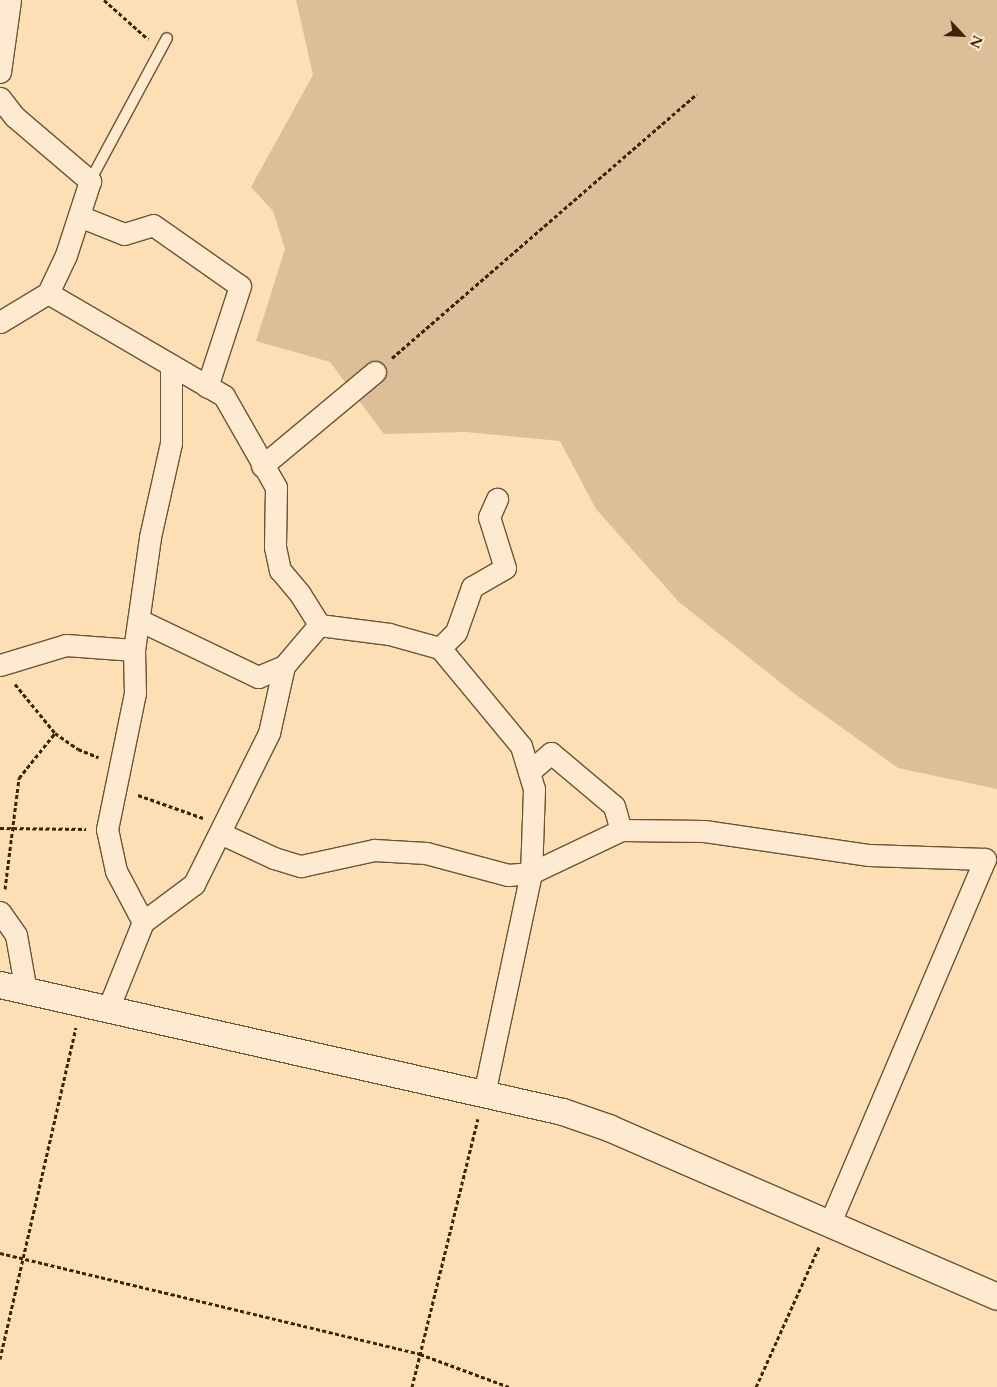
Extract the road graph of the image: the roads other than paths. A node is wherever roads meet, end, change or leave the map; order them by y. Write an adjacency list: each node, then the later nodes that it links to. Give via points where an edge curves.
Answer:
1 (10, 0): 3 (street)
2 (167, 38): 5 (lane)
3 (0, 72)
4 (0, 98): 5 (street, via 16,117)
5 (90, 181): 6 (street)
6 (79, 216): 7 (street, via 66,255); 11 (street, via 124,234 153,225 240,286)
7 (48, 293): 8 (street); 9 (street)
8 (0, 322)
9 (170, 367): 11 (street); 14 (street, via 172,443 150,537)
10 (376, 372): 12 (street)
11 (207, 387): 12 (street, via 224,396)
12 (262, 466): 15 (street, via 276,487 274,547 280,570 300,594)
13 (497, 499): 16 (street, via 489,517 505,568 472,587 456,632)
14 (139, 620): 17 (street); 19 (street, via 258,677)
15 (319, 626): 16 (street, via 389,634); 19 (street)
16 (440, 648): 20 (street, via 521,746)
17 (134, 650): 18 (street, via 66,645); 25 (street, via 135,693 117,790 106,829 116,871)
18 (1, 664)
19 (284, 666): 22 (street, via 269,733)
20 (529, 772): 21 (street, via 551,753 614,806); 23 (street, via 534,790)
21 (620, 830): 23 (street); 30 (street, via 704,831 869,855 985,859)
22 (220, 832): 23 (street, via 274,858 301,866 374,850 426,853 508,875); 25 (street, via 194,884)
23 (531, 873): 29 (street)
24 (2, 902): 27 (street, via 16,935)
25 (143, 922): 28 (street)
26 (0, 984): 27 (street)
27 (26, 991): 28 (street)
28 (108, 1009): 29 (street)
29 (484, 1094): 30 (street, via 563,1112 609,1128)
30 (829, 1224): 31 (street)
31 (997, 1297)

